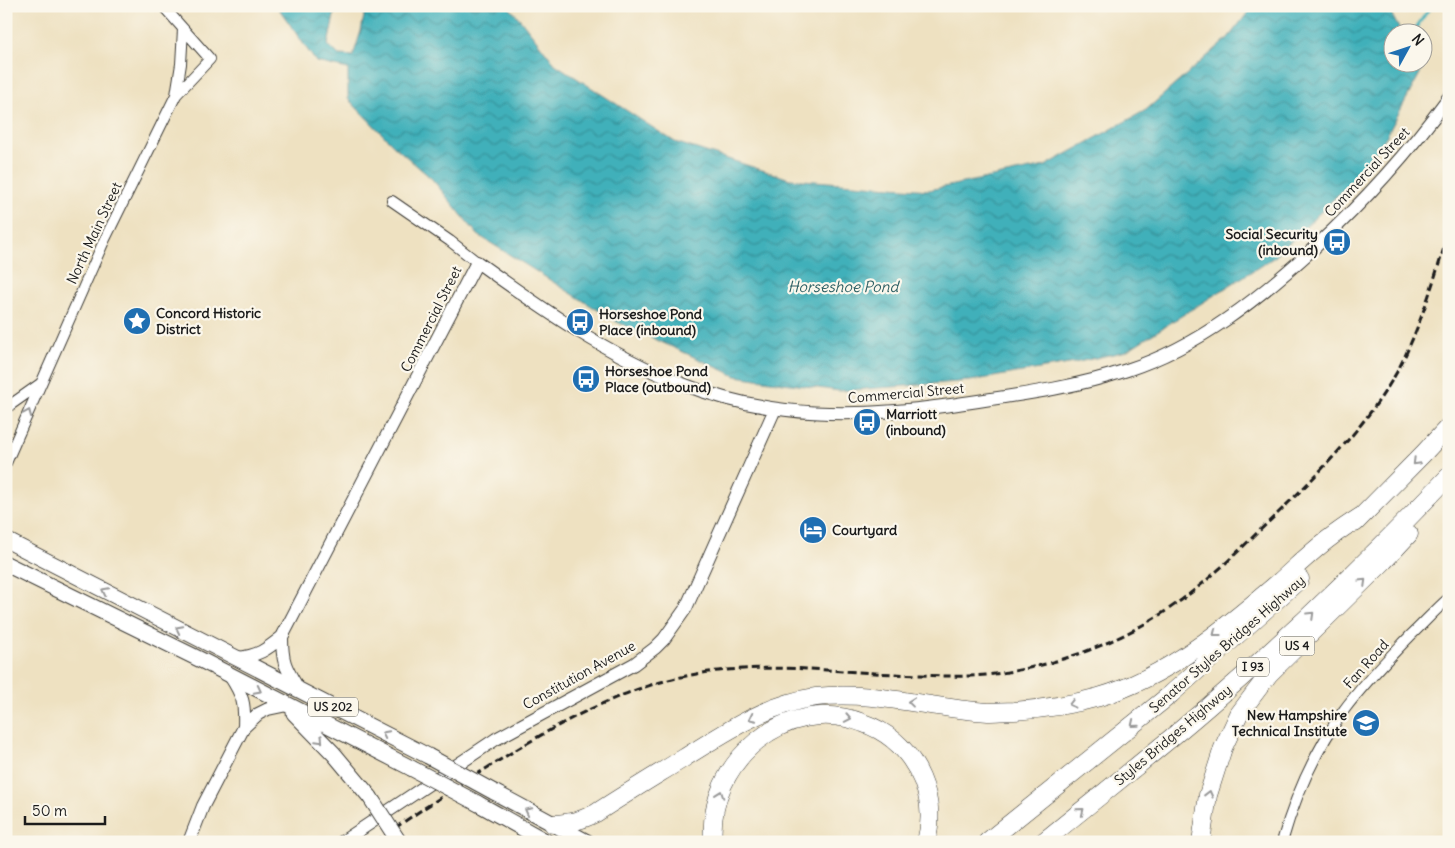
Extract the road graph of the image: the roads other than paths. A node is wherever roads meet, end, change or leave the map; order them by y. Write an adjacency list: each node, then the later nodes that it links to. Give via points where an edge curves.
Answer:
1 (163, 6): 2 (street)
2 (183, 29): 3 (street, North Main Street); 3 (street, North Main Street, via 210,59)
3 (176, 95): 7 (street, North Main Street, via 104,241)
4 (1449, 97): 9 (street, Commercial Street, via 1385,178 1341,222 1273,284 1227,319 1179,348 1130,370 1020,395 874,413)
5 (392, 201): 6 (street)
6 (477, 262): 9 (street, Commercial Street, via 569,326 642,367 682,384); 19 (street, Commercial Street)
7 (40, 383): 8 (street, North Main Street); 11 (street, North Main Street, one-way to 7)
8 (6, 408)
9 (775, 409): 27 (street, Constitution Avenue, via 686,608 655,648 621,671 496,739)
10 (1449, 426): 15 (highway, Senator Styles Bridges Highway / I 93, one-way to 15)
11 (11, 444): 12 (street, North Main Street)
12 (6, 463)
13 (1449, 476): 34 (highway, Styles Bridges Highway / I 93, one-way to 13, via 1210,705 1302,623)
14 (1449, 483): 35 (highway, US 4, one-way to 14, via 1208,795 1223,748 1239,714 1269,674 1431,511)
15 (1363, 514): 25 (highway, one-way to 25, via 1330,537 1208,640 1166,667 1122,689 1062,706 998,712 866,696 839,695 797,701 754,716 723,733 596,813 582,820); 33 (highway, Senator Styles Bridges Highway / I 93, one-way to 33, via 1310,570 1232,641)
16 (6, 540): 20 (main road, US 202, one-way to 16)
17 (6, 564): 21 (main road, US 202)
18 (1449, 598): 36 (street, Fan Road, via 1389,658 1344,711 1299,794)
19 (282, 637): 20 (street, Commercial Street, via 261,653); 22 (street, via 286,668)
20 (237, 658): 22 (main road, US 202)
21 (230, 676): 23 (main road, US 202, one-way to 23); 24 (street, via 243,699)
22 (300, 690): 25 (main road, US 202, one-way to 22, bridge)
23 (286, 705): 24 (street, via 258,714); 28 (main road, one-way to 28, bridge, via 370,797); 29 (main road, US 202, bridge)
24 (244, 727): 26 (street, via 203,806)
25 (552, 824): 30 (main road, US 202)
26 (189, 842)
27 (342, 842)
28 (399, 842)
29 (547, 842)
30 (586, 842)
31 (713, 842): 32 (highway, one-way to 32, via 718,799 726,778 744,753 764,735 784,725 806,718 830,716 856,720 881,731 892,738 912,761 929,805)
32 (926, 842)
33 (987, 842)
34 (1043, 842)
35 (1200, 842)
36 (1282, 842)

